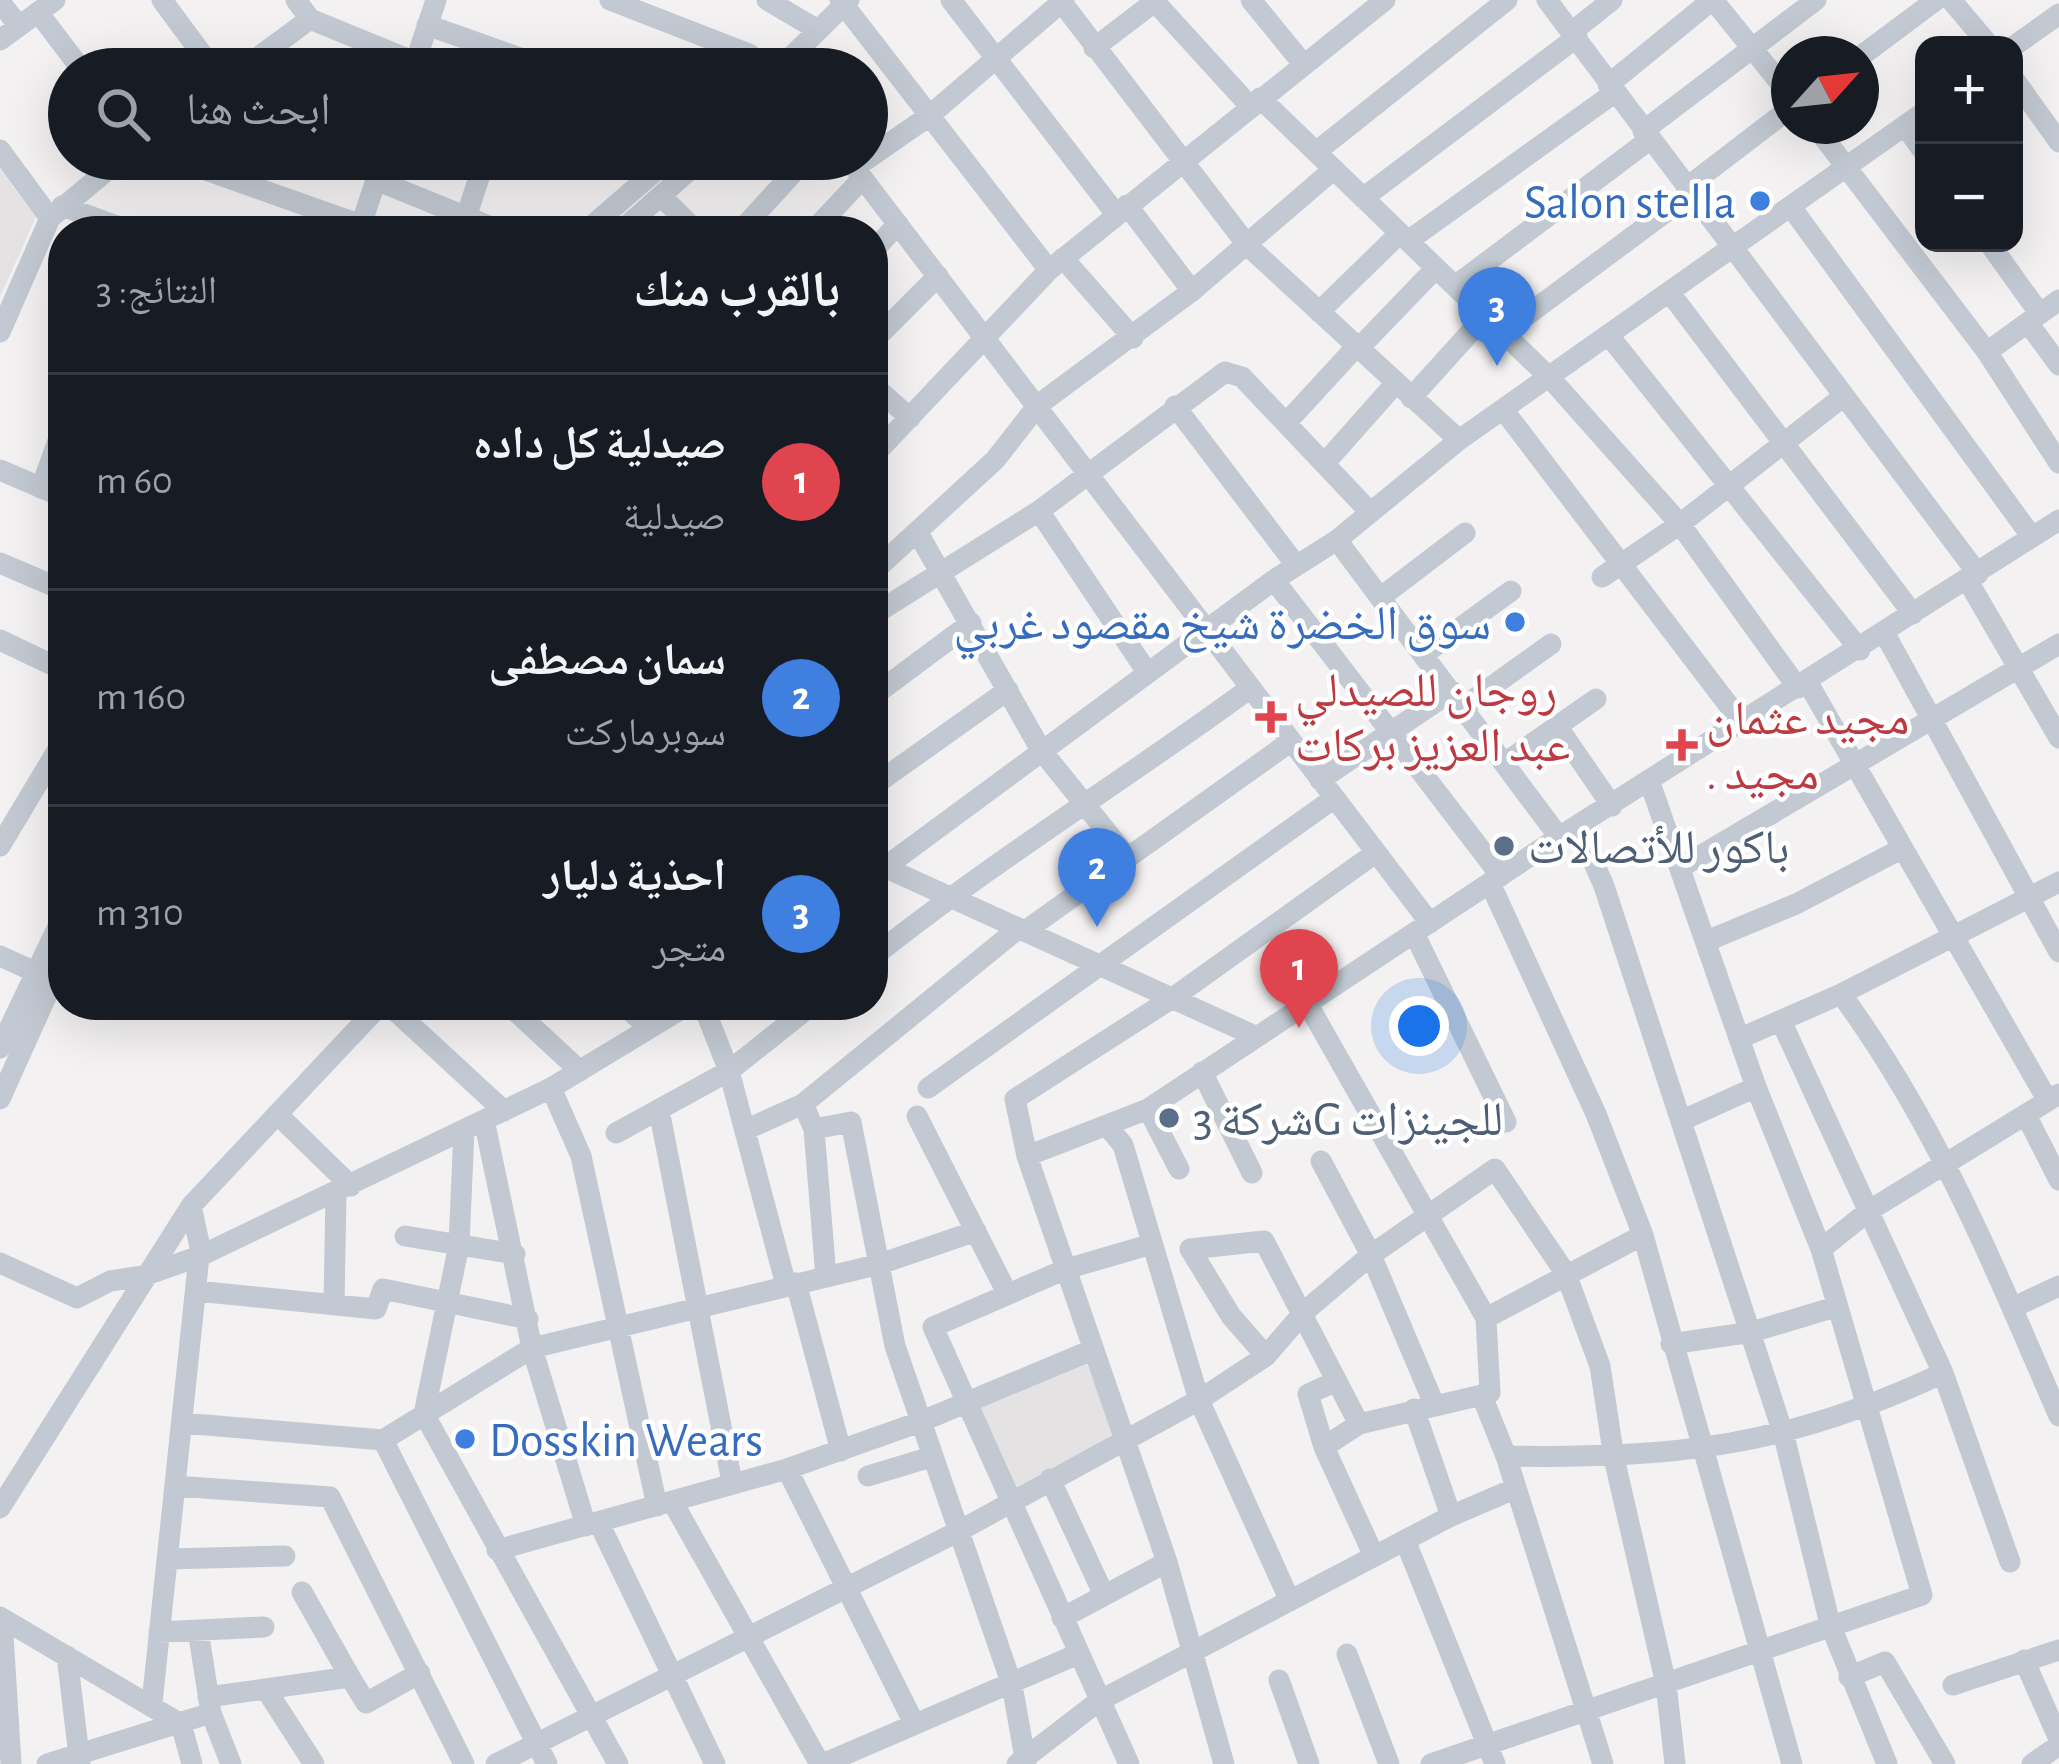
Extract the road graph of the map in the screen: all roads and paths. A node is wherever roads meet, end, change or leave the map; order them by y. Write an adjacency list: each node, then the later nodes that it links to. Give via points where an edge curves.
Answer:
1 (162, 0): 32 (street)
2 (436, 0): 24 (street)
3 (610, 0): 37 (street)
4 (767, 0): 21 (street)
5 (951, 0): 41 (street)
6 (1251, 0): 43 (street)
7 (1385, 0): 43 (street)
8 (1507, 0): 58 (street)
9 (1547, 0): 25 (street)
10 (1612, 0): 25 (street)
11 (1713, 0): 30 (street); 45 (street)
12 (1816, 0): 30 (street)
13 (1936, 0): 29 (street)
14 (1951, 0): 26 (street)
15 (1062, 1): 40 (street); 41 (street)
16 (1156, 1): 40 (street); 47 (street)
17 (0, 2): 23 (street)
18 (844, 2): 21 (street); 39 (street)
19 (46, 6): 23 (street); 31 (street)
20 (303, 9): 33 (street); 34 (street)
21 (810, 16): 38 (street)
22 (2056, 21): 28 (street)
23 (19, 26): 27 (street)
24 (427, 26): 35 (street); 36 (street)
25 (1574, 34): 45 (street); 74 (street)
26 (1981, 36)
27 (0, 40)
28 (2023, 41)
29 (1879, 43)
30 (1752, 47): 44 (street); 52 (street)
31 (69, 48)
32 (197, 48)
33 (263, 48)
34 (380, 48)
35 (420, 48)
36 (480, 48)
37 (734, 48)
38 (795, 48)
39 (878, 48)
40 (1094, 48): 59 (street)
41 (998, 57): 48 (street); 76 (street)
42 (888, 62): 48 (street)
43 (1304, 65): 47 (street)
44 (1771, 71)
45 (1611, 89): 52 (street); 92 (street)
46 (2023, 92): 53 (street)
47 (1255, 101): 58 (street); 59 (street)
48 (928, 116): 56 (street); 96 (street)
49 (1915, 119): 51 (street)
50 (1771, 124): 72 (street)
51 (1905, 126): 55 (street); 60 (street)
52 (1646, 136): 72 (street); 99 (street)
53 (2059, 142)
54 (1830, 144): 60 (street)
55 (1918, 144)
56 (888, 145)
57 (0, 150): 77 (street)
58 (1316, 152): 61 (street)
59 (1182, 158): 76 (street); 93 (street)
60 (1848, 166): 75 (street); 112 (street)
61 (1334, 169): 74 (street); 93 (street)
62 (95, 180): 77 (street)
63 (231, 180): 80 (street)
64 (376, 180): 81 (street)
65 (395, 180): 82 (street)
66 (478, 180): 83 (street)
67 (645, 180): 84 (street)
68 (679, 180): 73 (street)
69 (787, 180): 87 (street)
70 (849, 180): 88 (street)
71 (870, 180): 89 (street)
72 (1688, 191): 94 (street); 107 (street)
73 (662, 196): 85 (street); 86 (street)
74 (1364, 198): 92 (street)
75 (1791, 207): 94 (street); 140 (street)
76 (1121, 209): 96 (street); 100 (street)
77 (56, 212): 78 (street); 79 (street)
78 (54, 216)
79 (72, 216)
80 (328, 216)
81 (364, 216)
82 (451, 216)
83 (467, 216)
84 (603, 216)
85 (639, 216)
86 (681, 216)
87 (754, 216)
88 (824, 216)
89 (898, 224): 91 (street); 98 (street)
90 (48, 229): 106 (street)
91 (888, 235)
92 (1404, 237): 97 (street); 102 (street)
93 (1248, 246): 100 (street); 102 (street)
94 (1732, 249): 101 (street); 116 (street)
95 (1996, 252): 103 (street)
96 (1056, 264): 108 (street); 110 (street)
97 (1436, 268): 99 (street); 111 (street)
98 (938, 276): 105 (street); 108 (street)
99 (1455, 286): 104 (street)
100 (1192, 291): 110 (street)
101 (1670, 293): 109 (street); 125 (street)
102 (1319, 312): 111 (street)
103 (2042, 312): 112 (street); 113 (street)
104 (1485, 316): 107 (street); 115 (street)
105 (888, 326)
106 (0, 332)
107 (1503, 333): 114 (street)
108 (982, 336): 118 (street); 121 (street)
109 (1610, 337): 114 (street); 131 (street)
110 (1132, 338): 118 (street)
111 (1357, 348): 115 (street); 122 (street)
112 (1987, 352): 127 (street)
113 (2059, 365)
114 (1551, 379): 120 (street); 137 (street)
115 (1403, 391): 123 (street); 126 (street)
116 (1844, 397): 125 (street); 147 (street)
117 (888, 398): 121 (street)
118 (1038, 405): 130 (street); 138 (street, via 995,460)
119 (1175, 406): 122 (street, via 1233,372); 130 (street); 144 (street)
120 (1505, 412): 123 (street); 145 (street)
121 (910, 418): 124 (street)
122 (1287, 422): 126 (street)
123 (1459, 440): 135 (street)
124 (888, 441)
125 (1782, 442): 131 (street); 153 (street)
126 (1324, 464): 135 (street)
127 (2059, 464)
128 (48, 469): 132 (street)
129 (0, 470): 132 (street)
130 (1088, 472): 134 (street); 155 (street)
131 (1729, 482): 137 (street); 160 (street)
132 (41, 488): 133 (street)
133 (48, 491)
134 (1039, 511): 146 (street); 164 (street)
135 (1369, 511): 141 (street)
136 (2059, 520): 140 (street)
137 (1680, 524): 145 (street); 166 (street)
138 (918, 532): 142 (street); 146 (street)
139 (1465, 533): 151 (street)
140 (2032, 537): 147 (street)
141 (1337, 539): 144 (street); 151 (street)
142 (888, 562)
143 (0, 563): 149 (street)
144 (1296, 565): 148 (street)
145 (1610, 571): 172 (street)
146 (942, 575): 152 (street); 154 (street)
147 (1973, 577): 153 (street); 163 (street)
148 (1274, 580): 155 (street); 174 (street)
149 (48, 584)
150 (1511, 592): 161 (street)
151 (1381, 597): 161 (street)
152 (888, 606)
153 (1912, 614): 156 (street)
154 (971, 623): 165 (street); 168 (street)
155 (1204, 631): 164 (street); 167 (street)
156 (1885, 634): 160 (street); 171 (street)
157 (0, 640): 162 (street)
158 (1551, 644): 169 (street)
159 (2059, 644): 163 (street)
160 (1860, 650): 166 (street)
161 (1424, 654): 169 (street)
162 (48, 663)
163 (2018, 667): 171 (street); 175 (street)
164 (1147, 672): 177 (street)
165 (888, 685)
166 (1803, 686): 172 (street); 179 (street)
167 (1249, 689): 176 (street); 185 (street)
168 (1008, 690): 177 (street); 181 (street)
169 (1459, 698): 174 (street); 178 (street)
170 (1596, 699): 173 (street)
171 (1932, 720): 179 (street); 198 (street)
172 (1743, 724): 183 (street)
173 (1557, 726): 178 (street); 186 (street)
174 (1392, 731): 182 (street); 195 (street)
175 (2059, 738)
176 (1290, 742): 182 (street); 191 (street)
177 (1041, 750): 185 (street); 192 (street)
178 (1506, 762): 187 (street)
179 (1854, 763): 189 (street); 193 (street)
180 (48, 766): 188 (street)
181 (888, 775)
182 (1320, 780): 184 (street)
183 (1650, 783): 186 (street); 193 (street)
184 (1334, 799): 190 (street); 207 (street)
185 (1090, 806): 191 (street); 197 (street)
186 (1612, 806): 187 (street)
187 (1568, 832): 195 (street); 240 (street, via 1604,886)
188 (0, 846)
189 (1903, 848): 201 (street); 202 (street)
190 (1374, 854): 199 (street); 211 (street)
191 (1128, 858): 200 (street)
192 (888, 860)
193 (1683, 866): 202 (street)
194 (888, 872): 197 (street)
195 (1495, 880): 199 (street); 257 (street)
196 (2059, 882): 198 (street)
197 (949, 896): 200 (street); 203 (street)
198 (2030, 898): 201 (street); 204 (street)
199 (1422, 929): 212 (street); 241 (street)
200 (1022, 930): 207 (street); 233 (street)
201 (1954, 938): 210 (street); 231 (street)
202 (1707, 940): 223 (street)
203 (888, 945)
204 (2059, 952)
205 (0, 956): 209 (street)
206 (48, 961): 209 (street)
207 (1104, 963): 211 (street); 230 (street)
208 (48, 972): 209 (street)
209 (43, 976): 224 (street); 232 (street)
210 (1841, 994): 220 (street); 248 (street, via 1899,1073)
211 (1174, 997): 222 (street); 246 (street, via 1015,1099)
212 (1307, 1003): 222 (street); 254 (street)
213 (369, 1020): 236 (street)
214 (397, 1020): 239 (street)
215 (524, 1020): 225 (street)
216 (641, 1020): 221 (street)
217 (663, 1020): 221 (street)
218 (709, 1020): 226 (street)
219 (793, 1020): 226 (street)
220 (1781, 1021): 223 (street); 255 (street)
221 (650, 1028): 225 (street)
222 (1255, 1036): 227 (street)
223 (1743, 1037): 228 (street)
224 (0, 1048)
225 (580, 1071): 229 (street)
226 (729, 1071): 235 (street); 244 (street)
227 (1202, 1072): 234 (street); 250 (street)
228 (1756, 1087): 240 (street); 261 (street)
229 (551, 1088): 239 (street); 283 (street, via 581,1156)
230 (928, 1088)
231 (2054, 1098): 237 (street)
232 (0, 1099)
233 (803, 1104): 243 (street); 244 (street)
234 (1148, 1108): 242 (street); 249 (street)
235 (658, 1110): 245 (street); 278 (street)
236 (277, 1114): 252 (street); 253 (street)
237 (2026, 1114): 248 (street); 251 (street)
238 (917, 1116): 256 (street)
239 (484, 1120): 252 (street); 260 (street); 262 (street)
240 (1683, 1120): 284 (street)
241 (1506, 1122)
242 (1108, 1127): 246 (street); 259 (street, via 1123,1145)
243 (814, 1129): 266 (street, via 851,1122); 270 (street)
244 (745, 1130): 271 (street)
245 (616, 1133)
246 (1027, 1156): 267 (street)
247 (1321, 1161): 263 (street)
248 (1948, 1163): 255 (street); 279 (street)
249 (1179, 1169)
250 (1252, 1173)
251 (2059, 1180)
252 (344, 1190): 264 (street); 275 (street)
253 (191, 1206): 264 (street); 269 (street)
254 (1430, 1210): 263 (street); 268 (street, via 1495,1169); 281 (street)
255 (1870, 1210): 261 (street); 289 (street)
256 (976, 1231): 266 (street); 274 (street)
257 (1643, 1235): 268 (street); 285 (street)
258 (405, 1236): 260 (street)
259 (1152, 1244): 267 (street); 292 (street)
260 (459, 1245): 262 (street); 276 (street)
261 (1821, 1249): 277 (street)
262 (515, 1254): 282 (street)
263 (1371, 1255): 280 (street); 294 (street)
264 (200, 1256): 269 (street); 273 (street)
265 (0, 1263): 269 (street, via 70,1298)
266 (880, 1264): 270 (street); 298 (street)
267 (1066, 1269): 274 (street); 287 (street)
268 (1566, 1274): 281 (street); 309 (street, via 1600,1366)
269 (143, 1276): 318 (street)
270 (826, 1277): 271 (street)
271 (791, 1284): 278 (street); 306 (street)
272 (2059, 1286): 279 (street)
273 (196, 1291): 275 (street); 299 (street)
274 (1006, 1293): 293 (street, via 933,1327)
275 (334, 1305): 276 (street, via 376,1310 383,1289)
276 (448, 1305): 282 (street); 296 (street)
277 (1835, 1307): 284 (street); 295 (street)
278 (700, 1308): 283 (street); 313 (street)
279 (2012, 1308): 297 (street)
280 (1304, 1312): 288 (street); 288 (street, via 1264,1241 1190,1249); 290 (street)
281 (1486, 1318): 291 (street, via 1490,1394)
282 (528, 1319): 286 (street)
283 (617, 1327): 286 (street); 317 (street)
284 (1752, 1332): 285 (street); 301 (street)
285 (1671, 1344): 305 (street)
286 (532, 1348): 296 (street); 320 (street)
287 (1092, 1350): 293 (street); 303 (street)
288 (1266, 1356): 292 (street)
289 (1943, 1373): 295 (street); 328 (street)
290 (1336, 1381): 300 (street); 304 (street, via 1308,1394)
291 (1482, 1396): 294 (street); 307 (street)
292 (1199, 1400): 303 (street); 332 (street)
293 (968, 1402): 298 (street); 316 (street)
294 (1424, 1406): 300 (street); 319 (street)
295 (1870, 1407): 301 (street); 335 (street, via 1922,1594)
296 (424, 1414): 302 (street); 323 (street)
297 (2059, 1416)
298 (920, 1422): 306 (street); 308 (street)
299 (182, 1423): 302 (street); 314 (street)
300 (1359, 1424): 304 (street)
301 (1784, 1436): 305 (street); 335 (street)
302 (383, 1440): 363 (street)
303 (1123, 1441): 312 (street); 327 (street)
304 (1324, 1448): 325 (street)
305 (1701, 1450): 309 (street); 340 (street)
306 (841, 1451): 310 (street)
307 (1506, 1456): 309 (street); 315 (street)
308 (931, 1457): 311 (street); 321 (street)
309 (1614, 1458): 352 (street)
310 (787, 1469): 313 (street); 329 (street)
311 (868, 1476)
312 (1050, 1479): 316 (street); 331 (street)
313 (732, 1482): 317 (street)
314 (175, 1486): 326 (street); 347 (street, via 330,1497)
315 (1514, 1489): 319 (street); 359 (street)
316 (1012, 1500): 321 (street); 334 (street)
317 (665, 1504): 320 (street); 339 (street)
318 (0, 1508)
319 (1451, 1516): 322 (street)
320 (592, 1524): 323 (street); 348 (street)
321 (959, 1531): 329 (street); 353 (street)
322 (1405, 1540): 325 (street); 364 (street)
323 (497, 1550): 360 (street)
324 (286, 1556): 326 (street)
325 (1374, 1556): 332 (street)
326 (167, 1559): 338 (street)
327 (1167, 1562): 331 (street); 342 (street)
328 (2010, 1562)
329 (847, 1589): 339 (street); 361 (street)
330 (302, 1592): 349 (street)
331 (1103, 1595): 334 (street)
332 (1290, 1601): 342 (street)
333 (1, 1618): 345 (street); 368 (street)
334 (1062, 1618): 343 (street)
335 (1830, 1624): 340 (street); 350 (street)
336 (264, 1627): 337 (street)
337 (198, 1630): 338 (street); 358 (street)
338 (159, 1632): 357 (street)
339 (749, 1638): 348 (street); 378 (street)
340 (1756, 1650): 352 (street); 386 (street)
341 (2059, 1650): 346 (street)
342 (1192, 1651): 356 (street); 380 (street)
343 (1078, 1654): 353 (street); 356 (street)
344 (1347, 1654): 382 (street)
345 (68, 1656): 357 (street); 366 (street)
346 (2024, 1660): 354 (street); 365 (street)
347 (420, 1672): 349 (street, via 366,1703); 373 (street)
348 (676, 1676): 360 (street); 377 (street)
349 (350, 1677): 355 (street)
350 (1849, 1677): 387 (street); 388 (street, via 1885,1662)
351 (1279, 1679): 381 (street)
352 (1666, 1684): 359 (street); 385 (street)
353 (1012, 1685): 361 (street); 367 (street)
354 (1953, 1685)
355 (267, 1691): 358 (street); 372 (street)
356 (1099, 1701): 367 (street); 379 (street)
357 (152, 1702): 362 (street)
358 (210, 1705): 362 (street); 371 (street)
359 (1585, 1714): 364 (street); 384 (street)
360 (594, 1717): 363 (street); 376 (street)
361 (914, 1723): 378 (street)
362 (181, 1724): 366 (street); 370 (street)
363 (538, 1742): 374 (street); 375 (street)
364 (1491, 1754): 383 (street)
365 (2047, 1754)
366 (79, 1760): 369 (street)
367 (1022, 1761)
368 (11, 1764)
369 (47, 1764)
370 (192, 1764)
371 (231, 1764)
372 (314, 1764)
373 (464, 1764)
374 (496, 1764)
375 (547, 1764)
376 (618, 1764)
377 (715, 1764)
378 (822, 1764)
379 (1129, 1764)
380 (1223, 1764)
381 (1309, 1764)
382 (1389, 1764)
383 (1431, 1764)
384 (1603, 1764)
385 (1676, 1764)
386 (1792, 1764)
387 (1887, 1764)
388 (1945, 1764)

